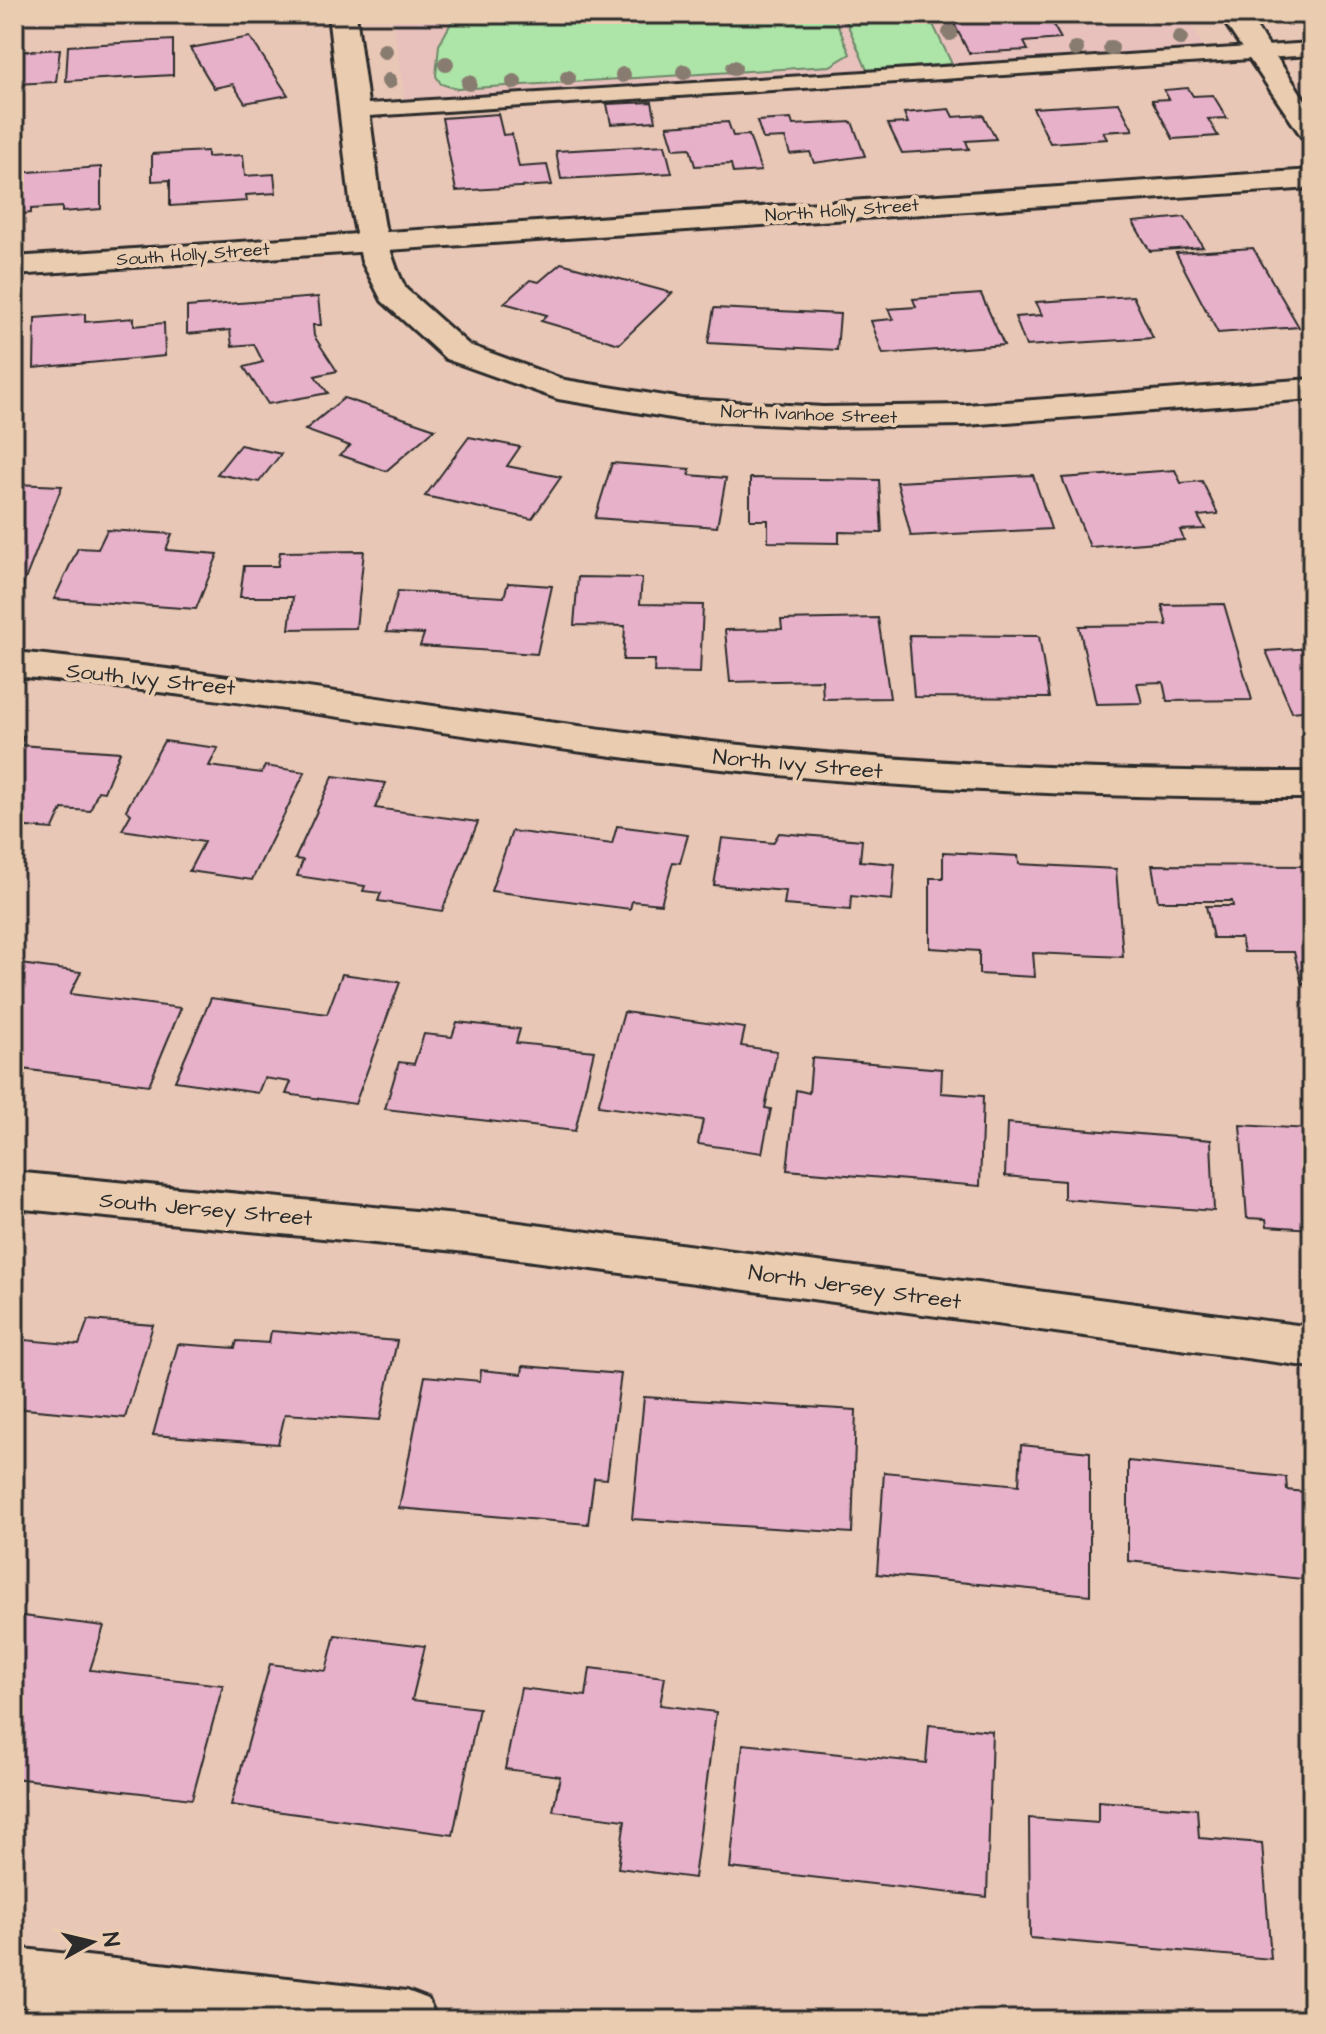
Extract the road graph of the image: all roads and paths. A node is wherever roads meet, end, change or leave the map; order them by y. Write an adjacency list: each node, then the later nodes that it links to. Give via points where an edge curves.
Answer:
1 (342, 14): 5 (street, North Ivanhoe Street)
2 (1233, 14): 4 (street)
3 (1312, 49): 4 (lane)
4 (1258, 53): 5 (lane); 6 (street)
5 (354, 111): 8 (street, North Ivanhoe Street)
6 (1312, 131)
7 (1312, 179): 8 (street, North Holly Street)
8 (371, 242): 9 (street, South Holly Street); 10 (street, North Ivanhoe Street, via 393,294 436,339 514,378 600,397 729,412 886,417 1032,412)
9 (14, 266)
10 (1312, 389)
11 (14, 664): 12 (street, South Ivy Street)
12 (289, 694): 13 (street, North Ivy Street, via 648,748 814,765 1086,782)
13 (1312, 785)
14 (14, 1190): 15 (street, South Jersey Street)
15 (397, 1227): 16 (street, North Jersey Street)
16 (1312, 1347)
17 (14, 1977): 18 (street)
18 (374, 2018)

